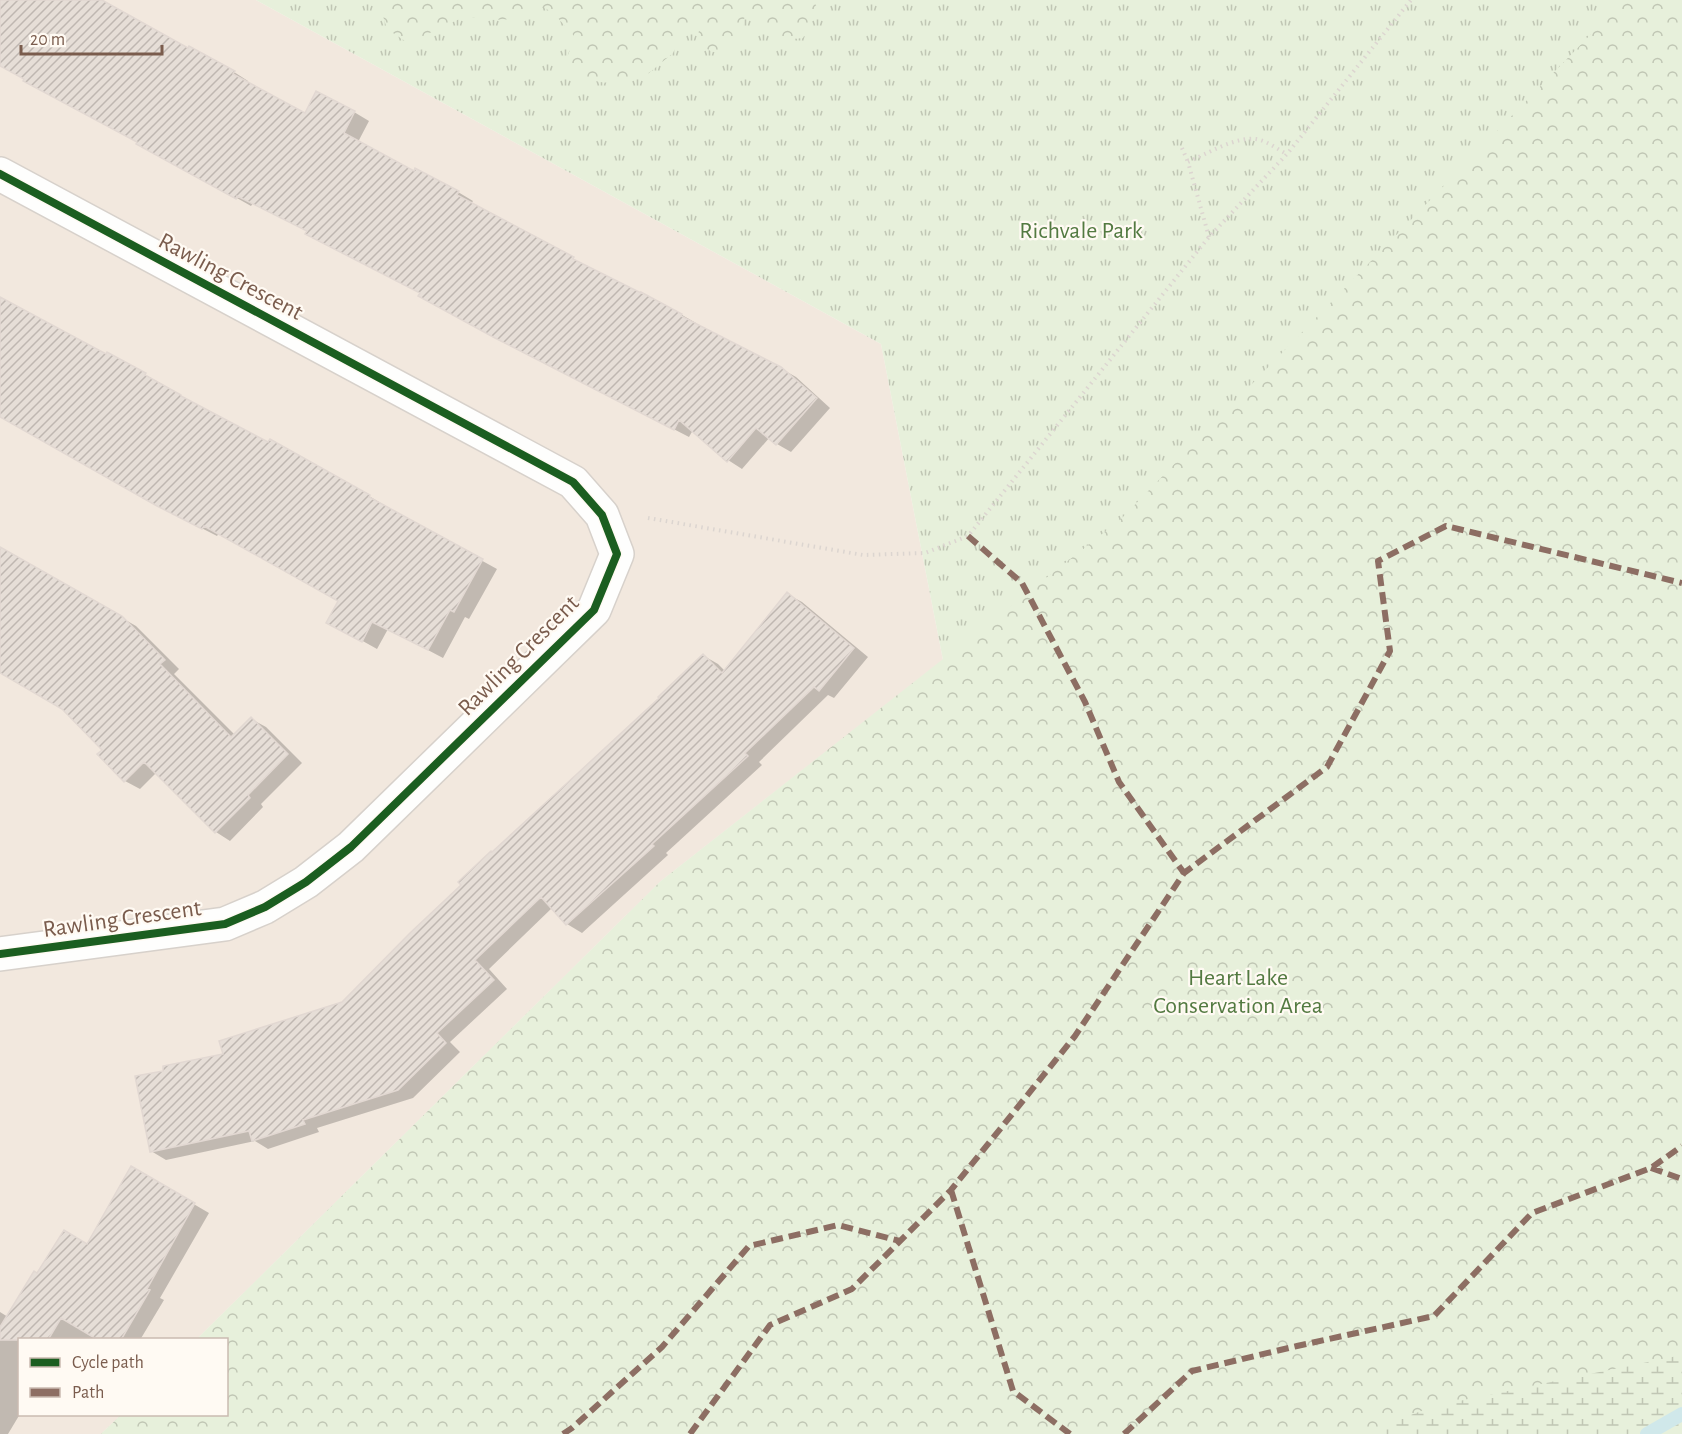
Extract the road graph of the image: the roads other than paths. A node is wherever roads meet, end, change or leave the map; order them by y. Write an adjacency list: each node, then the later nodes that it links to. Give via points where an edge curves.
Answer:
1 (0, 174): 2 (street, Rawling Crescent, via 573,482 602,515 617,554 594,610 351,847 306,882 265,907 225,924)
2 (0, 954)

